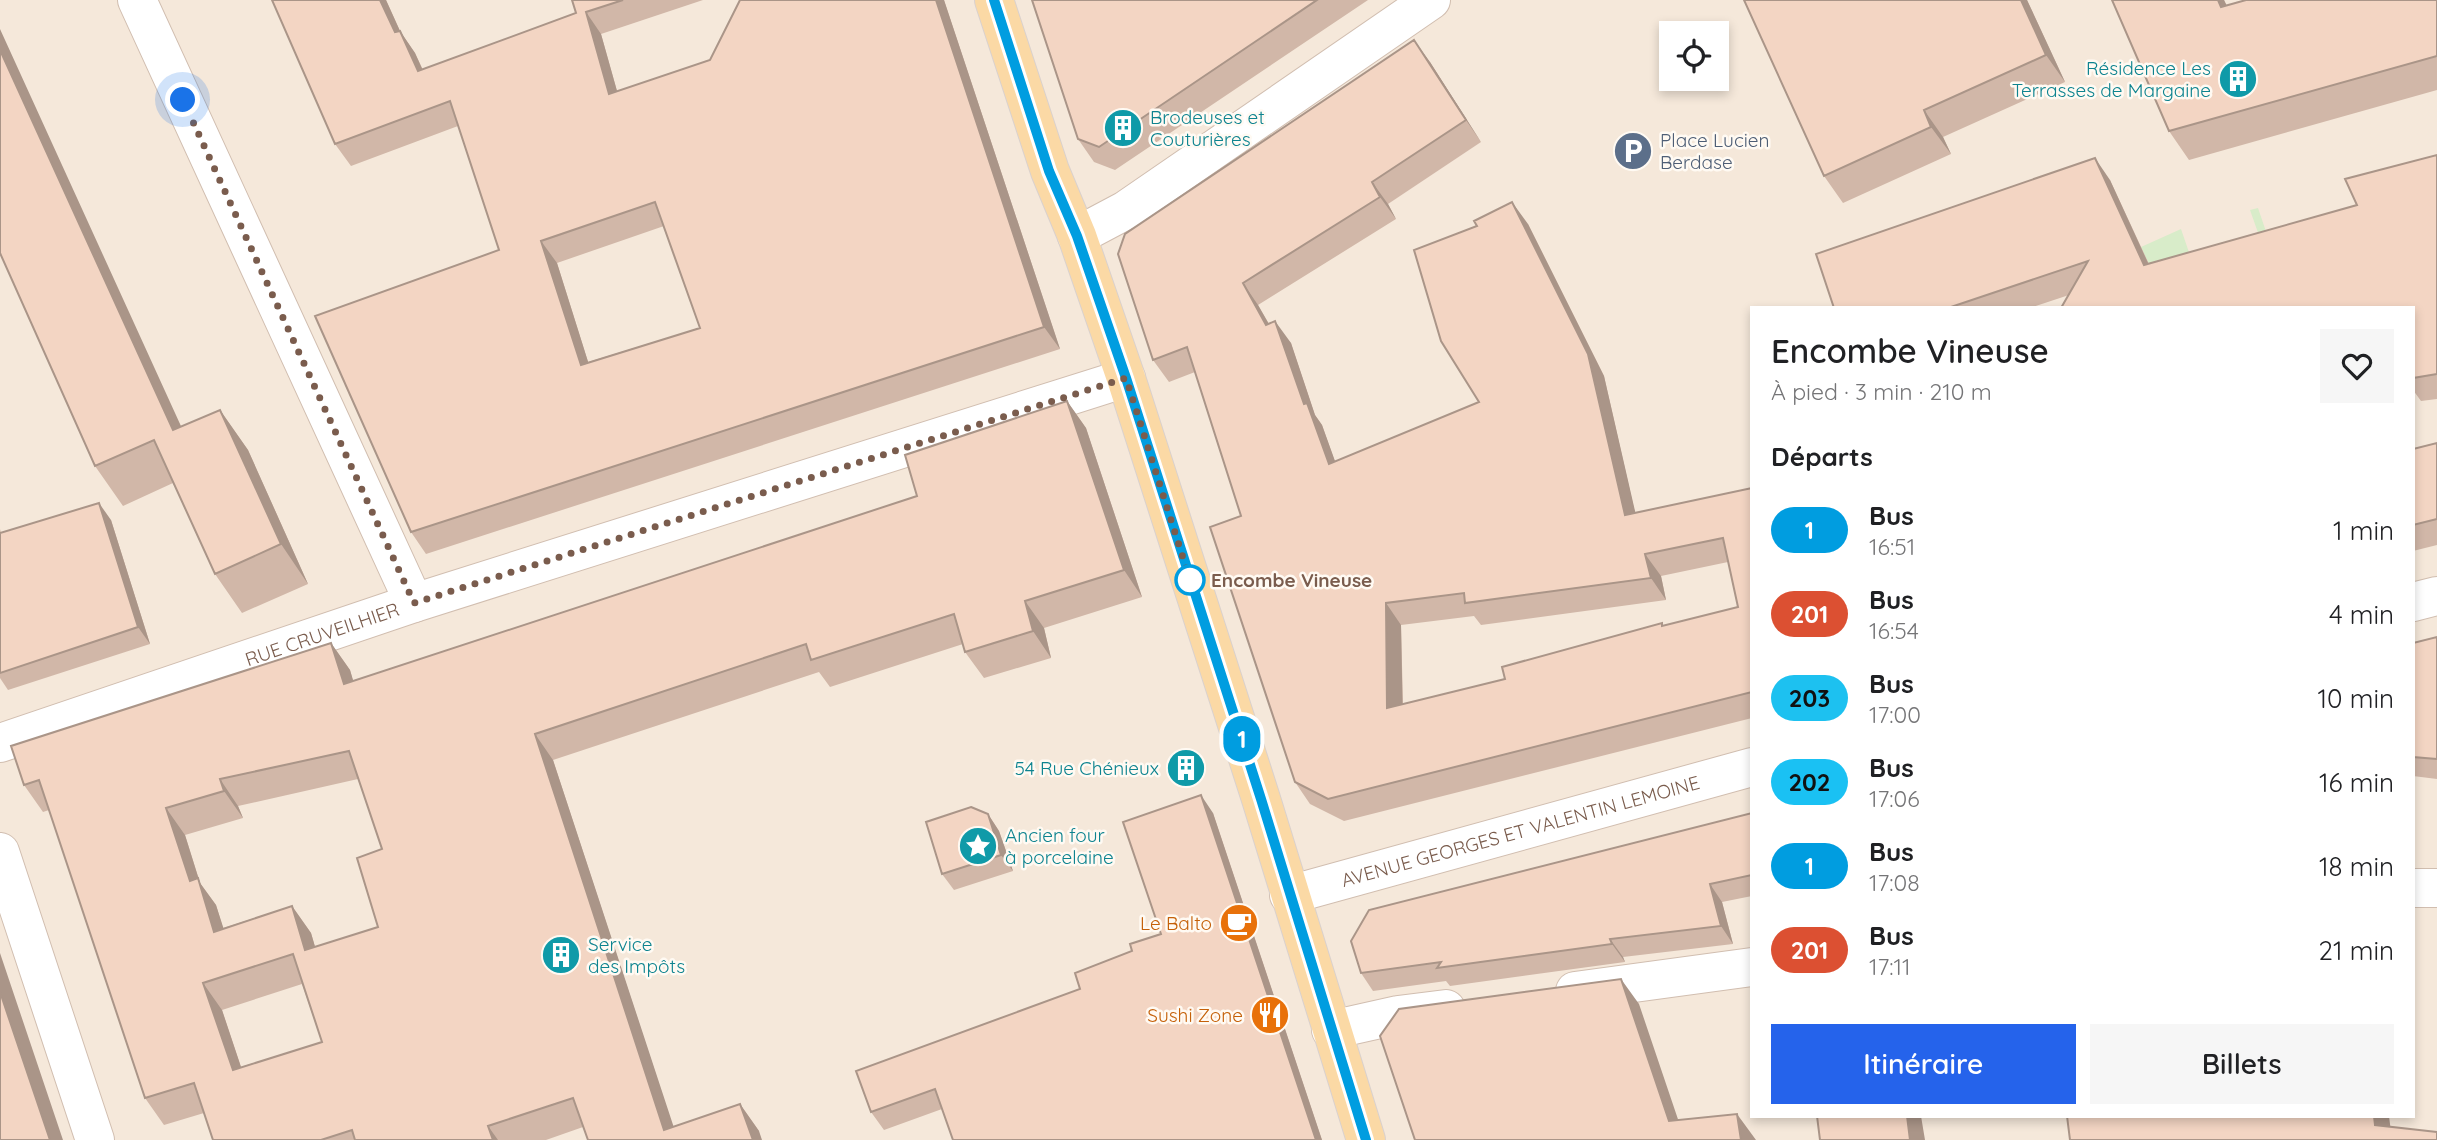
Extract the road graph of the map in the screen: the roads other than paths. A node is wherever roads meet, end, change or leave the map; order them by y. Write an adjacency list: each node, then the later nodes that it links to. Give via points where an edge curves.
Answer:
1 (137, 0): 8 (street)
2 (994, 0): 4 (main road, via 1049,171)
3 (1431, 0): 4 (street, via 1126,210)
4 (1077, 236): 5 (main road)
5 (1126, 378): 8 (street, RUE CRUVEILHIER); 14 (main road)
6 (2437, 596): 7 (street)
7 (2415, 602)
8 (414, 603): 9 (street, RUE CRUVEILHIER)
9 (0, 743)
10 (1750, 767): 14 (street, AVENUE GEORGES ET VALENTIN LEMOINE)
11 (0, 852): 19 (street)
12 (2415, 888): 13 (street)
13 (2437, 888)
14 (1289, 895): 18 (main road)
15 (1750, 967): 16 (street)
16 (1548, 995)
17 (1480, 1004): 18 (street)
18 (1331, 1030): 20 (main road)
19 (95, 1140)
20 (1366, 1140)

